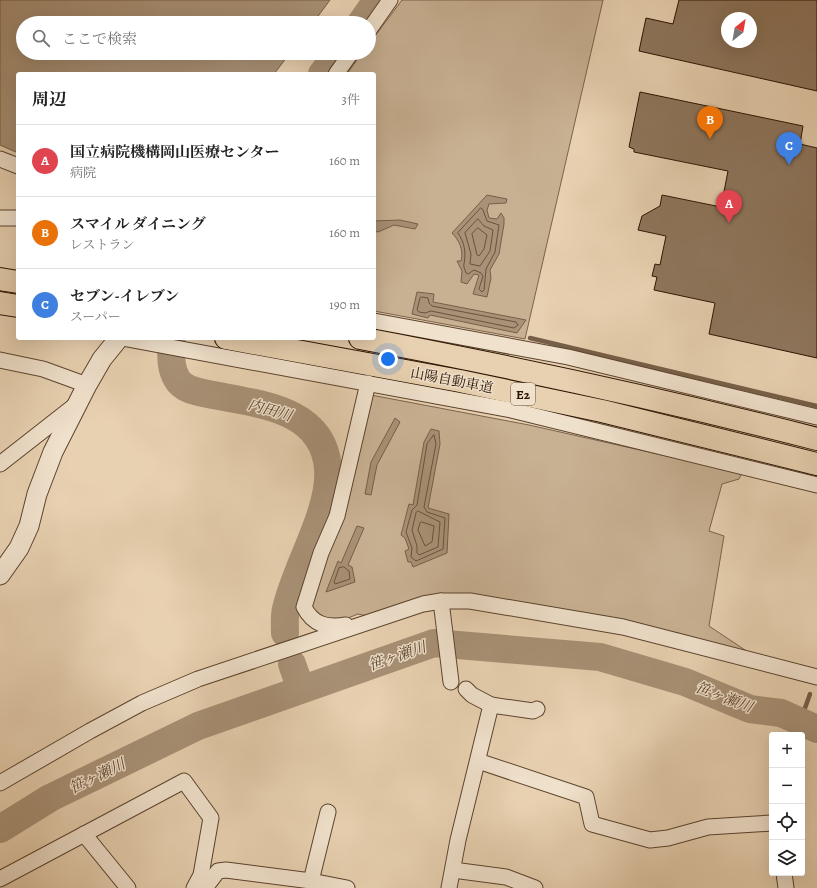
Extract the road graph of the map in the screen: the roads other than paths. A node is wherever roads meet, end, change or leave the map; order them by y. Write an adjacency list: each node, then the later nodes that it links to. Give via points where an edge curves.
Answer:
1 (390, 0): 2 (street)
2 (376, 20)
3 (346, 60): 4 (street)
4 (337, 72)
5 (0, 159): 6 (street)
6 (16, 165)
7 (0, 218): 8 (street)
8 (16, 218)
9 (0, 279): 10 (highway)
10 (16, 282)
11 (0, 303): 12 (highway)
12 (16, 306)
13 (376, 321): 22 (street, via 568,357)
14 (119, 340): 20 (street, via 102,359)
15 (133, 340): 19 (street)
16 (237, 340): 25 (highway, 山陽自動車道 / E2, via 460,381 587,408)
17 (371, 340): 23 (highway, 山陽自動車道 / E2, via 606,389)
18 (0, 360): 20 (street, via 43,369)
19 (368, 383): 26 (street, via 511,410); 29 (street, via 337,516 304,607 314,622 334,627 350,624)
20 (87, 385): 21 (street)
21 (78, 403): 24 (street); 27 (street, via 53,452 37,494 29,526 19,548)
22 (817, 418)
23 (817, 439)
24 (0, 464)
25 (817, 464)
26 (817, 485)
27 (0, 575)
28 (441, 603): 29 (street, via 423,604); 30 (street, via 470,601 623,627); 31 (street)
29 (353, 629): 36 (street, via 198,679 116,717)
30 (817, 677)
31 (451, 682)
32 (466, 689): 33 (street)
33 (491, 705): 34 (street, via 533,711); 35 (street)
34 (537, 709)
35 (478, 761): 38 (street, via 586,797 592,824 650,840 708,827); 40 (street)
36 (0, 783)
37 (328, 812): 43 (street)
38 (769, 823)
39 (84, 834): 42 (street); 44 (street); 45 (street, via 184,781 211,818 201,874)
40 (453, 870): 48 (street); 49 (street, via 506,877)
41 (784, 876): 50 (street)
42 (0, 879)
43 (311, 881): 46 (street, via 218,870); 47 (street)
44 (128, 888)
45 (194, 888)
46 (205, 888)
47 (347, 888)
48 (449, 888)
49 (535, 888)
50 (786, 888)

